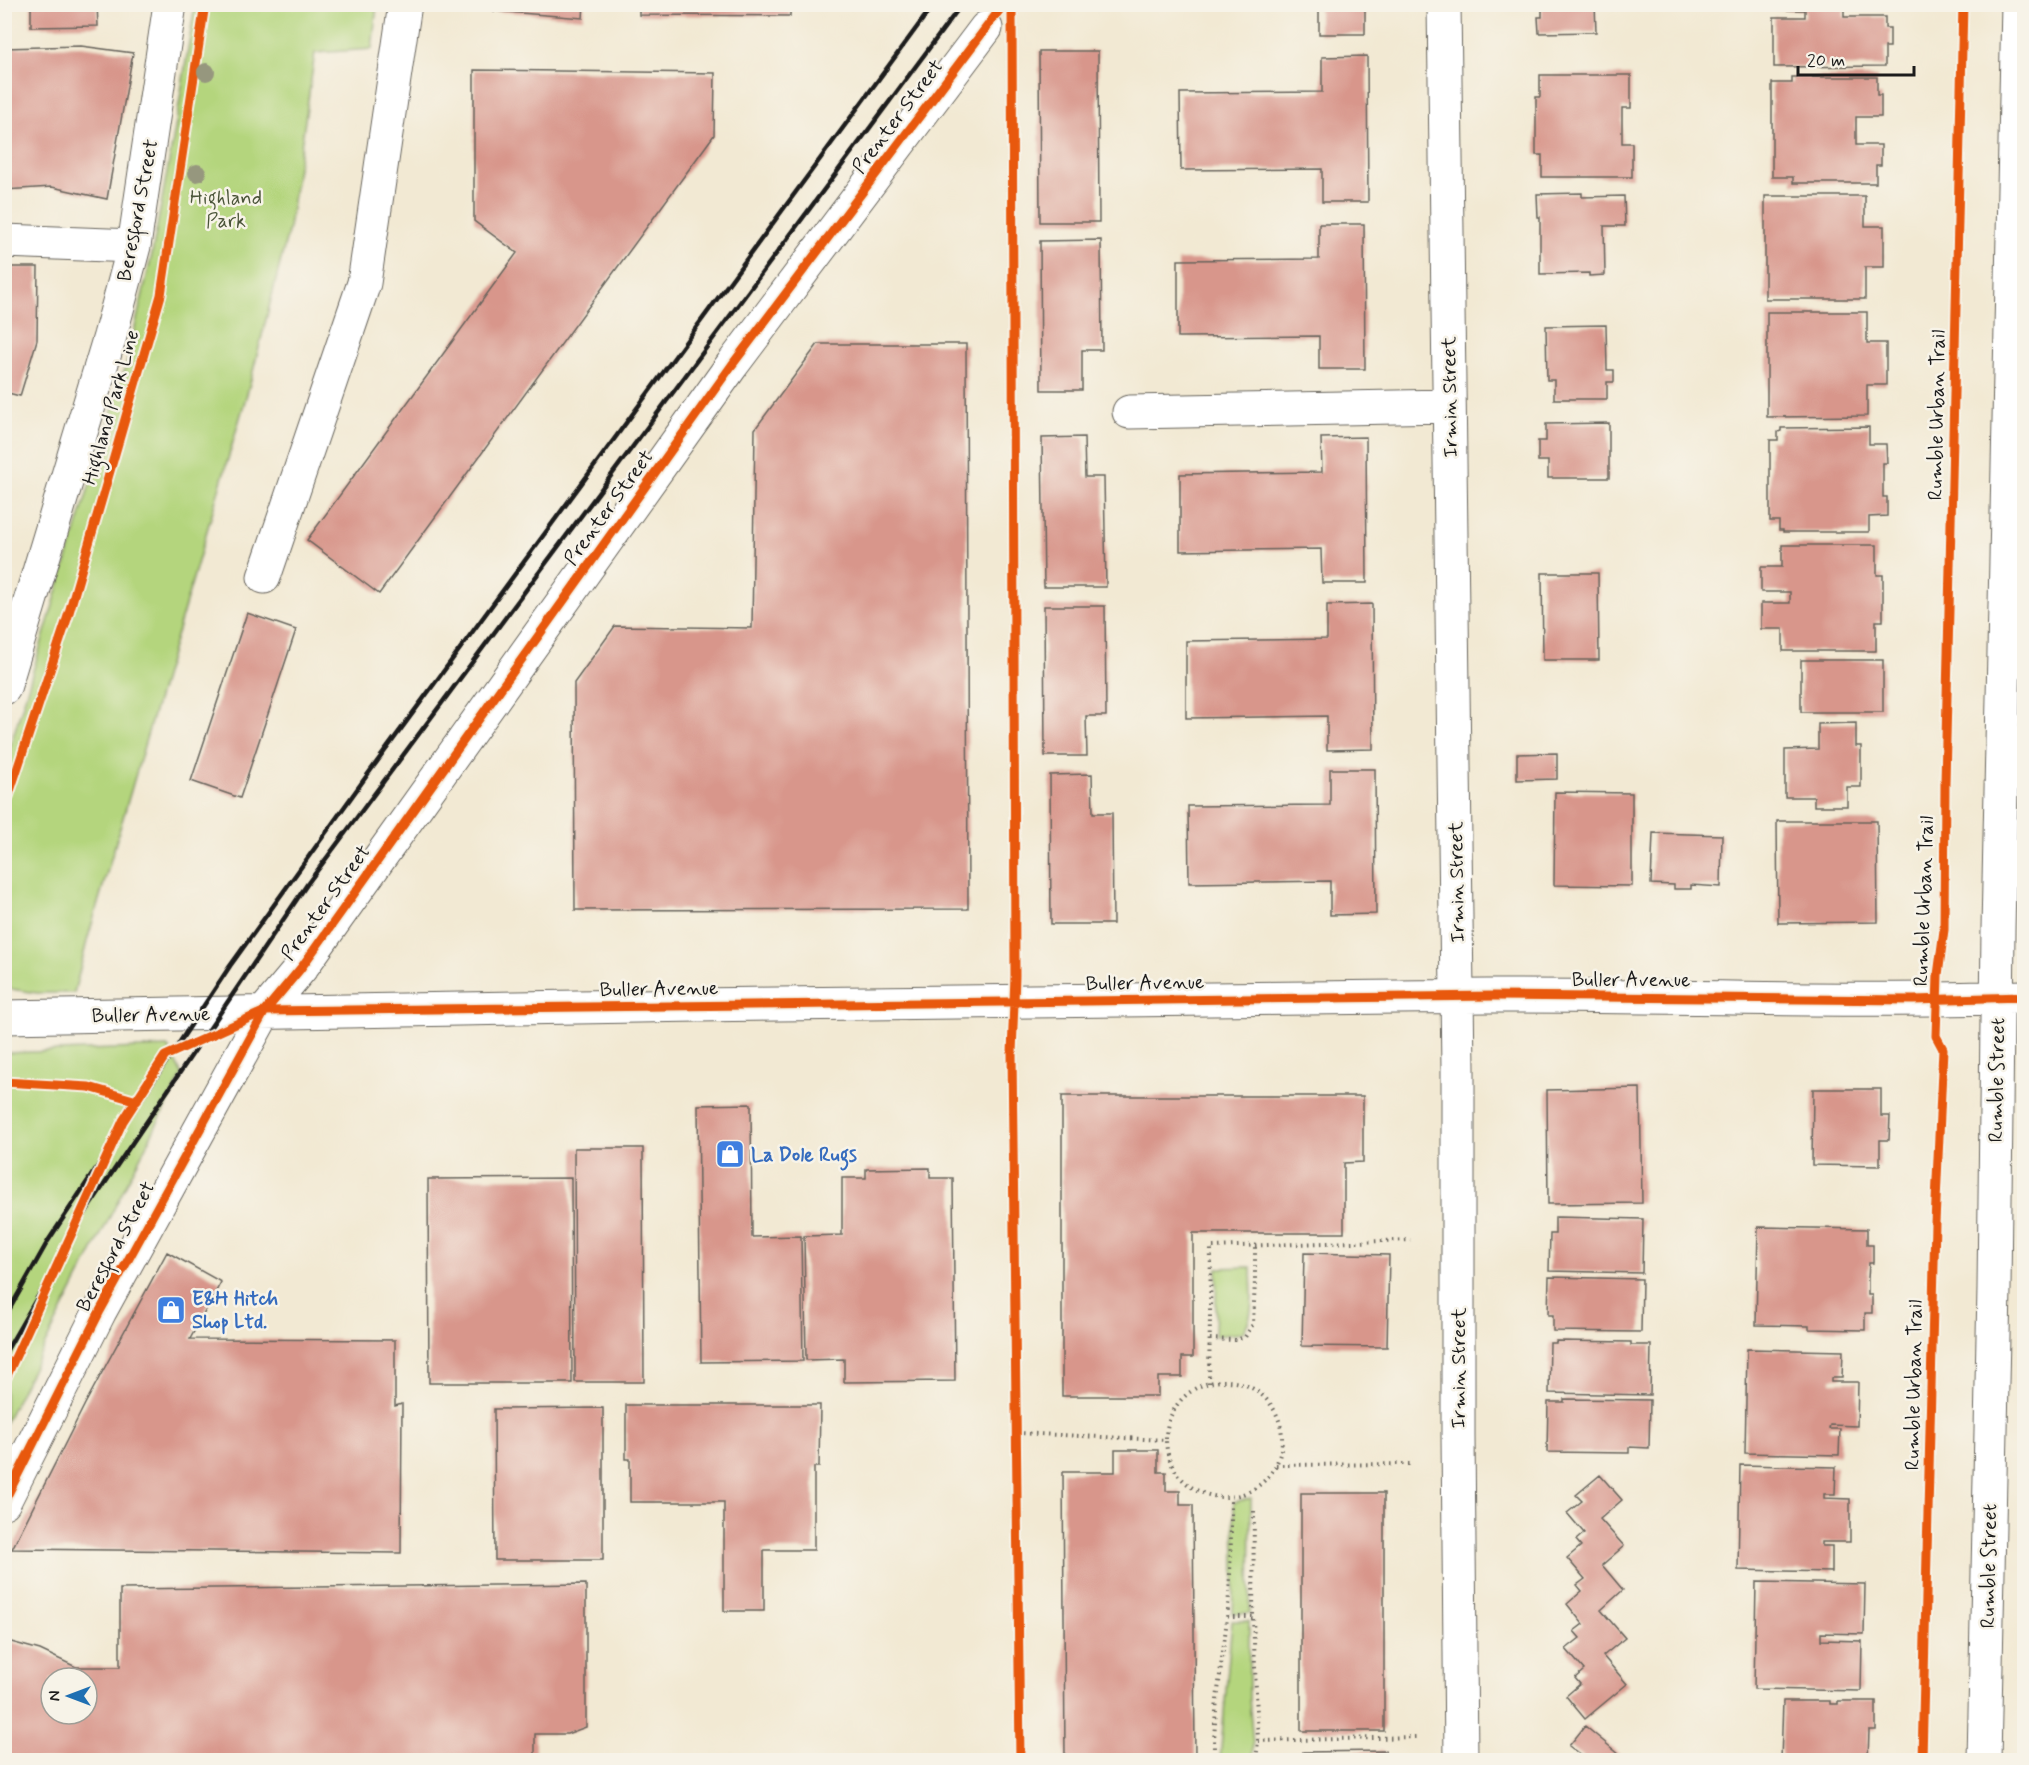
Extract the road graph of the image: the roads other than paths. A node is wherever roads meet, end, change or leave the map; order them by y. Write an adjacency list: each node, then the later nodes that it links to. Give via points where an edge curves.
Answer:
1 (171, 4): 7 (street, Beresford Street)
2 (405, 4): 10 (street, via 364,283)
3 (1444, 4): 8 (street, Irmin Street)
4 (2018, 4): 13 (street, Rumble Street)
5 (986, 28): 14 (street, Prenter Street, via 732,365 301,968)
6 (4, 241): 7 (street)
7 (134, 246): 11 (street, Beresford Street)
8 (1449, 406): 9 (street); 12 (street, Irmin Street)
9 (1130, 412)
10 (264, 577)
11 (4, 688)
12 (1457, 997): 13 (street, Buller Avenue); 14 (street, Buller Avenue); 17 (street, Irmin Street)
13 (2011, 997): 18 (street, Rumble Street, via 1994,1300)
14 (265, 1011): 15 (street, Buller Avenue); 16 (street, Beresford Street, via 100,1311)
15 (4, 1017)
16 (4, 1502)
17 (1461, 1761)
18 (1984, 1761)

